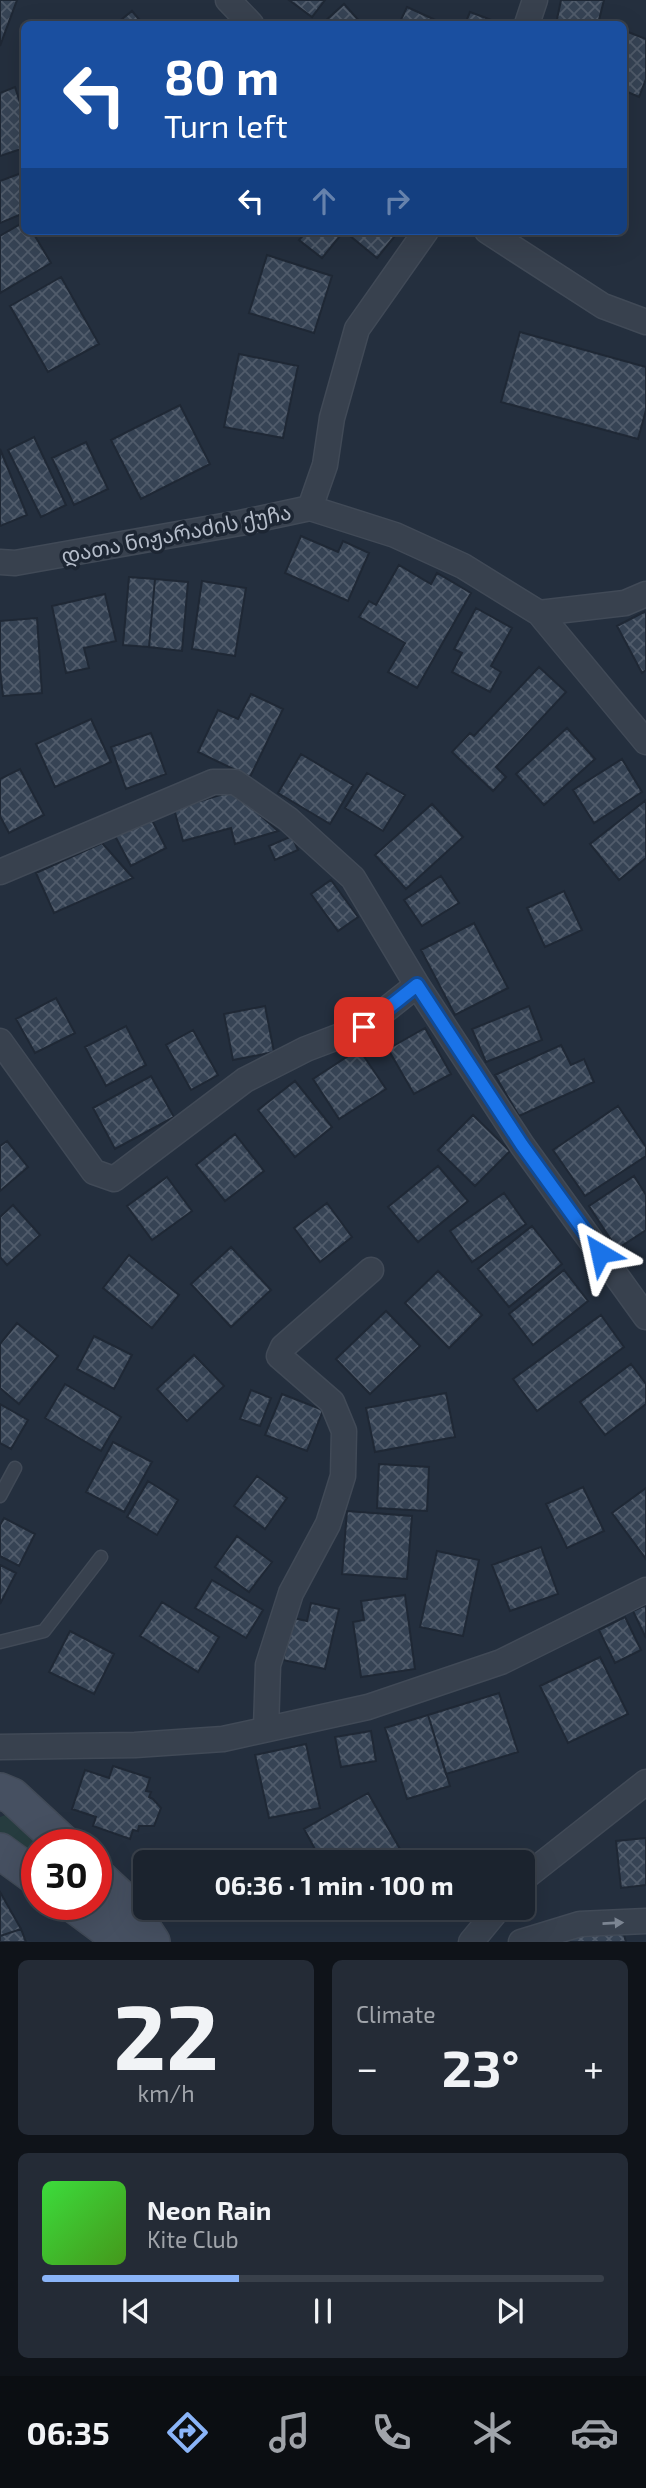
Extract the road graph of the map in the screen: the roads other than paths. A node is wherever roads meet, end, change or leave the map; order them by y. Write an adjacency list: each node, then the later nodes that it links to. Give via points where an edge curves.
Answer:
1 (228, 0): 3 (street)
2 (535, 0): 4 (street)
3 (248, 21)
4 (528, 21)
5 (423, 235): 8 (street, via 357,329 332,418 325,465)
6 (493, 235): 7 (street, via 603,306)
7 (646, 322)
8 (310, 508): 9 (street, დათა ნიჟარაძის ქუჩა, via 15,563); 11 (street, დათა ნიჟარაძის ქუჩა, via 395,535 463,566)
9 (0, 562)
10 (646, 594): 11 (street, via 625,603)
11 (539, 613): 12 (street, დათა ნიჟარაძის ქუჩა)
12 (646, 742)
13 (0, 872): 14 (street, via 213,782 235,782 288,819 353,878)
14 (417, 985): 15 (street, via 364,1027 306,1049 245,1080 114,1179 94,1172); 17 (street, via 522,1145)
15 (0, 1041)
16 (371, 1270): 23 (street, via 283,1347 279,1356 332,1402 344,1432 343,1476 328,1524 291,1593 268,1665)
17 (646, 1317)
18 (15, 1468): 19 (lane)
19 (0, 1496)
20 (102, 1557): 22 (lane, via 44,1631)
21 (646, 1590): 23 (street, via 501,1662 368,1707)
22 (0, 1642)
23 (266, 1729): 24 (street, via 223,1739 135,1745)
24 (0, 1747)
25 (646, 1782): 30 (street)
26 (0, 1791): 27 (main road, via 12,1796)
27 (48, 1829)
28 (0, 1851): 29 (main road)
29 (21, 1866)
30 (535, 1870)
31 (112, 1890): 36 (main road)
32 (95, 1920): 35 (main road, via 108,1930)
33 (489, 1920): 37 (street)
34 (646, 1921): 38 (street, one-way to 34, via 580,1924)
35 (144, 1942)
36 (152, 1942)
37 (471, 1942)
38 (521, 1942)

